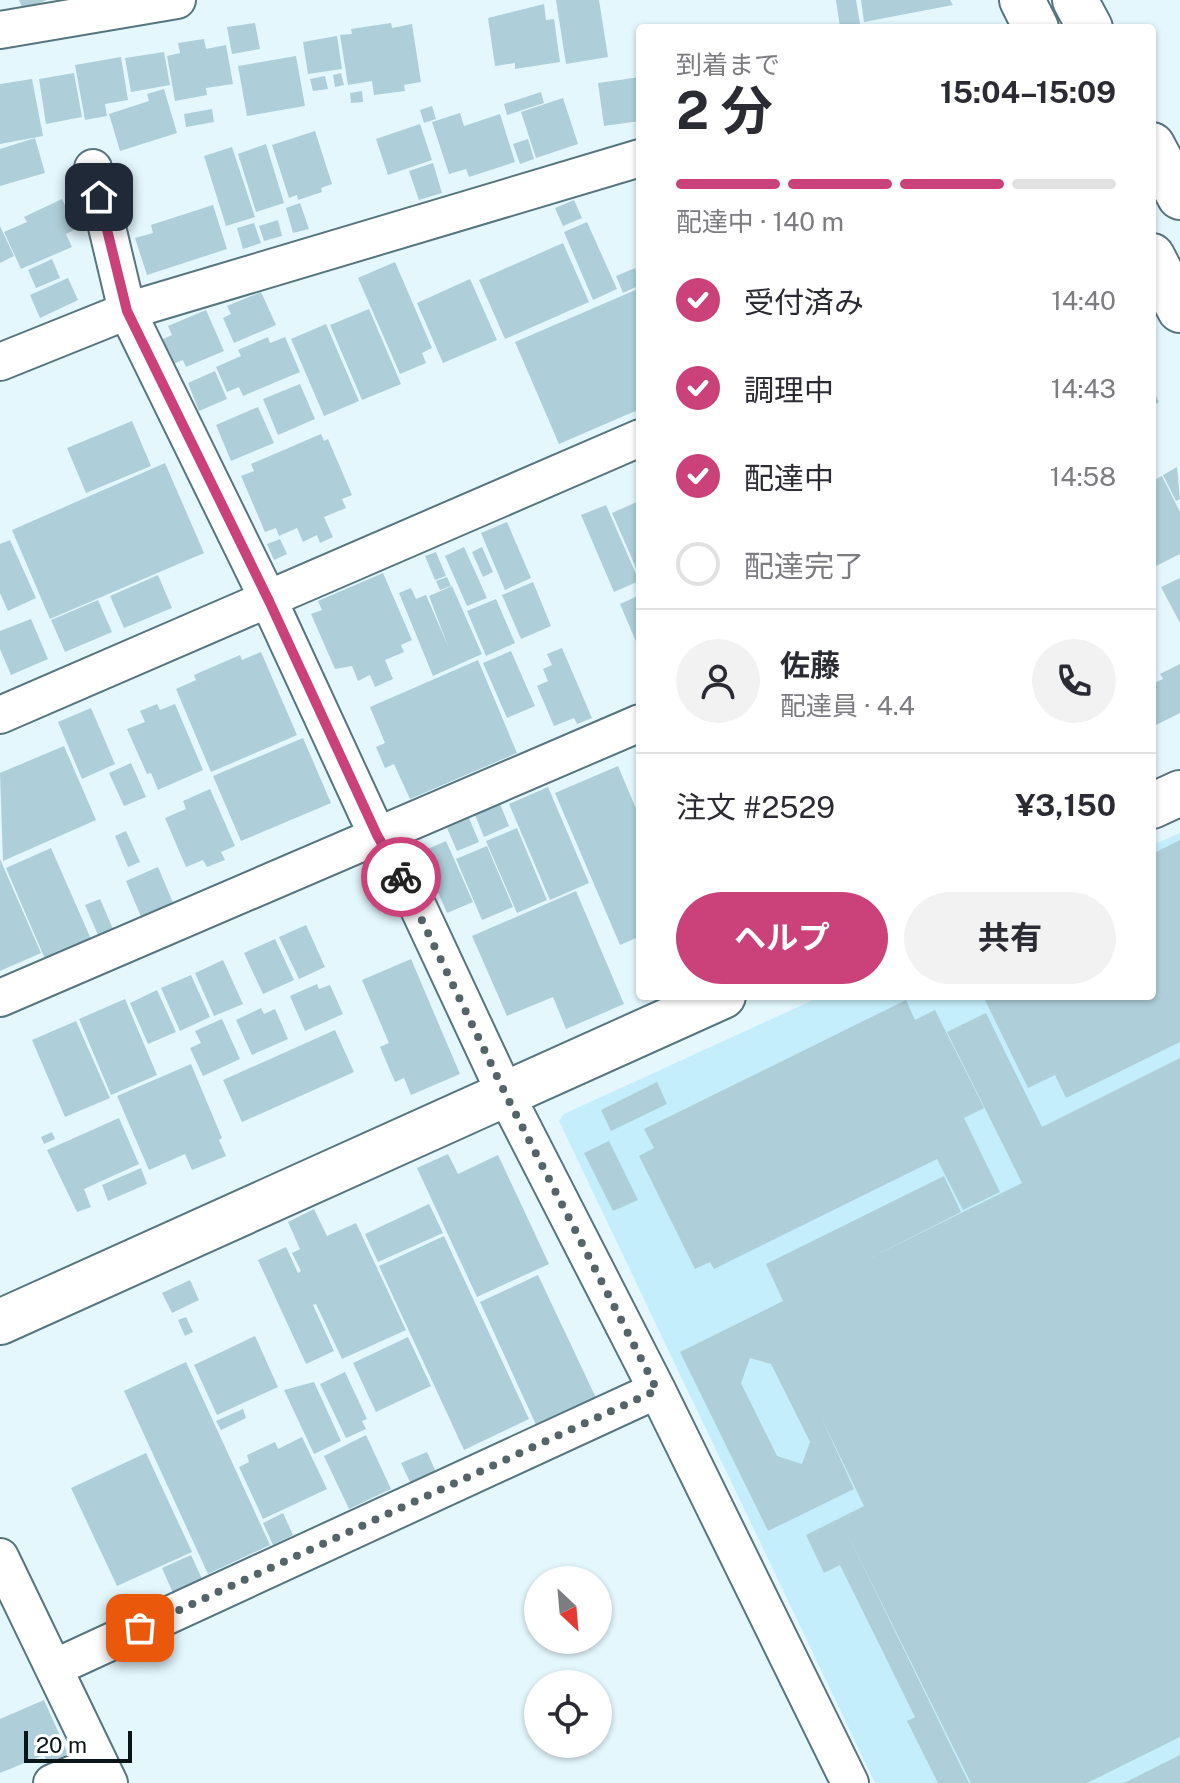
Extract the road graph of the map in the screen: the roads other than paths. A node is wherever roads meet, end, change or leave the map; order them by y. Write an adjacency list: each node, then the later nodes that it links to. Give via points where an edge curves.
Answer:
1 (177, 0): 6 (street)
2 (1022, 0): 4 (street)
3 (1075, 0): 5 (street)
4 (1034, 24)
5 (1088, 24)
6 (0, 30)
7 (1156, 152): 10 (street)
8 (636, 159): 13 (street)
9 (93, 168): 13 (street)
10 (1180, 197)
11 (1156, 264): 12 (street)
12 (1180, 310)
13 (127, 311): 14 (street); 16 (street)
14 (0, 362)
15 (636, 440): 16 (street)
16 (269, 601): 17 (street); 21 (street)
17 (0, 715)
18 (636, 725): 21 (street)
19 (1180, 793): 20 (street)
20 (1156, 804)
21 (377, 835): 22 (street); 24 (street, via 419,909)
22 (0, 998)
23 (714, 1000): 24 (street)
24 (506, 1095): 25 (street); 26 (street)
25 (0, 1322)
26 (657, 1390): 28 (street); 31 (street)
27 (0, 1557): 28 (street)
28 (54, 1668): 29 (street)
29 (104, 1773): 30 (street)
30 (52, 1783)
31 (850, 1783)

